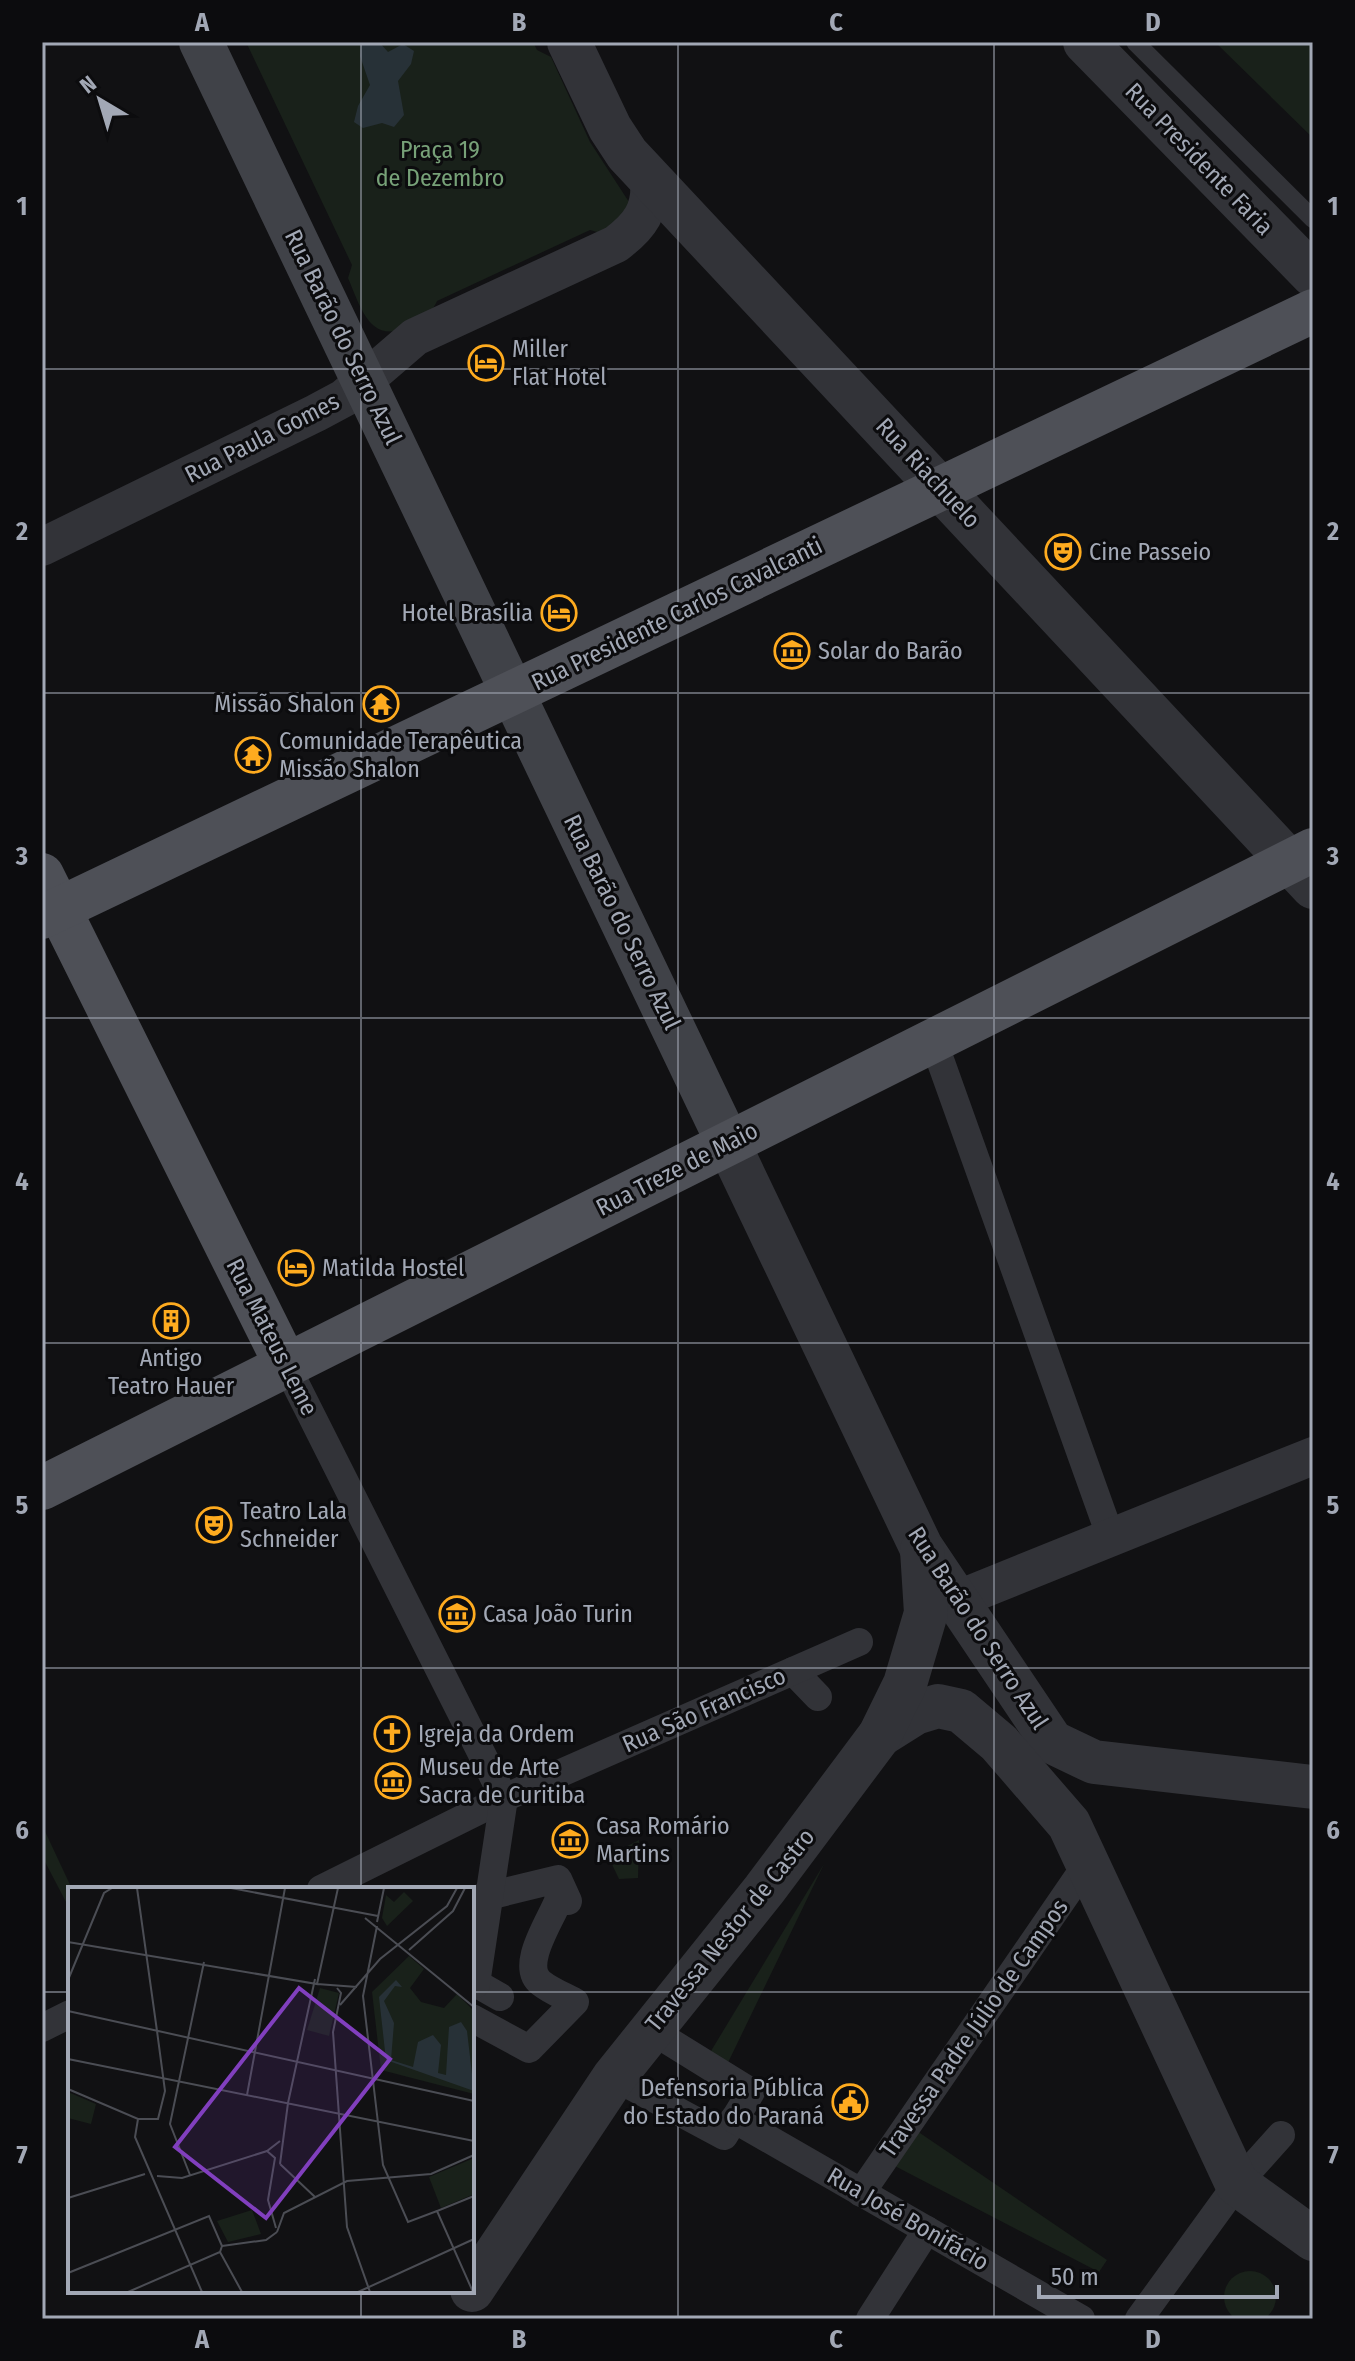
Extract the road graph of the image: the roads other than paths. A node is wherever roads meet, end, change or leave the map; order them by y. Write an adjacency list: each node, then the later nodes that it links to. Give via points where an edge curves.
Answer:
1 (201, 42): 9 (main road, Rua Barão do Serro Azul)
2 (569, 42): 5 (street, Rua Riachuelo, via 610,128)
3 (1085, 42): 7 (street, Rua Presidente Faria)
4 (1135, 42): 6 (lane)
5 (649, 178): 9 (street, Rua Paula Gomes, via 648,210 616,244 415,337); 10 (street, Rua Riachuelo)
6 (1313, 219)
7 (1313, 275)
8 (1313, 311): 10 (main road, Rua Presidente Carlos Cavalcanti)
9 (364, 381): 11 (street, Rua Paula Gomes, via 316,413); 12 (main road, Rua Barão do Serro Azul)
10 (942, 488): 12 (main road, Rua Presidente Carlos Cavalcanti); 13 (street, Rua Riachuelo)
11 (42, 547)
12 (512, 693): 14 (main road, Rua Presidente Carlos Cavalcanti); 16 (main road, Rua Barão do Serro Azul)
13 (1305, 866): 15 (main road, Rua Treze de Maio)
14 (48, 901): 17 (main road, Rua Mateus Leme)
15 (933, 1040): 16 (main road, Rua Treze de Maio); 20 (street)
16 (728, 1143): 17 (main road, Rua Treze de Maio); 21 (street, Rua Barão do Serro Azul)
17 (286, 1365): 19 (main road, Rua Treze de Maio); 29 (street, Rua Mateus Leme)
18 (1313, 1456): 20 (street)
19 (42, 1488)
20 (1104, 1521): 22 (street)
21 (921, 1547): 22 (street, Rua Barão do Serro Azul); 26 (street, Travessa Nestor de Castro, via 926,1613 905,1684)
22 (956, 1600): 27 (street, Rua Barão do Serro Azul, via 1052,1742)
23 (859, 1642): 24 (street, Rua São Francisco)
24 (793, 1671): 25 (street); 29 (street, Rua São Francisco)
25 (818, 1697)
26 (880, 1735): 30 (street, Rua Barão do Serro Azul, via 915,1713 938,1706 961,1711 999,1743); 38 (street, Travessa Nestor de Castro)
27 (1094, 1762): 28 (street, Rua Barão do Serro Azul); 30 (street, via 1079,1782)
28 (1313, 1787)
29 (504, 1798): 32 (street, Rua São Francisco); 34 (street)
30 (1069, 1824): 31 (street, Rua Barão do Serro Azul)
31 (1087, 1864): 42 (street, Rua Barão do Serro Azul); 43 (street, Travessa Padre Júlio de Campos)
32 (325, 1887)
33 (474, 1900): 36 (street, via 558,1879 568,1901 558,1901 532,1961 533,1971 539,1982 575,2002 529,2049)
34 (483, 1987)
35 (68, 2015): 37 (street)
36 (474, 2019)
37 (42, 2028)
38 (651, 2030): 39 (street, Travessa Nestor de Castro); 40 (street, via 751,2092)
39 (614, 2077): 40 (street, via 724,2136); 46 (street, Travessa Nestor de Castro)
40 (734, 2119): 43 (street, Rua José Bonifácio)
41 (1281, 2135): 42 (street)
42 (1237, 2184): 45 (street, Rua Barão do Serro Azul); 51 (street)
43 (861, 2193): 44 (street, Rua José Bonifácio)
44 (927, 2230): 49 (street); 50 (street, Rua José Bonifácio)
45 (1313, 2239)
46 (474, 2287)
47 (470, 2293): 48 (street, Travessa Nestor de Castro)
48 (453, 2319)
49 (870, 2319)
50 (1081, 2319)
51 (1139, 2319)

